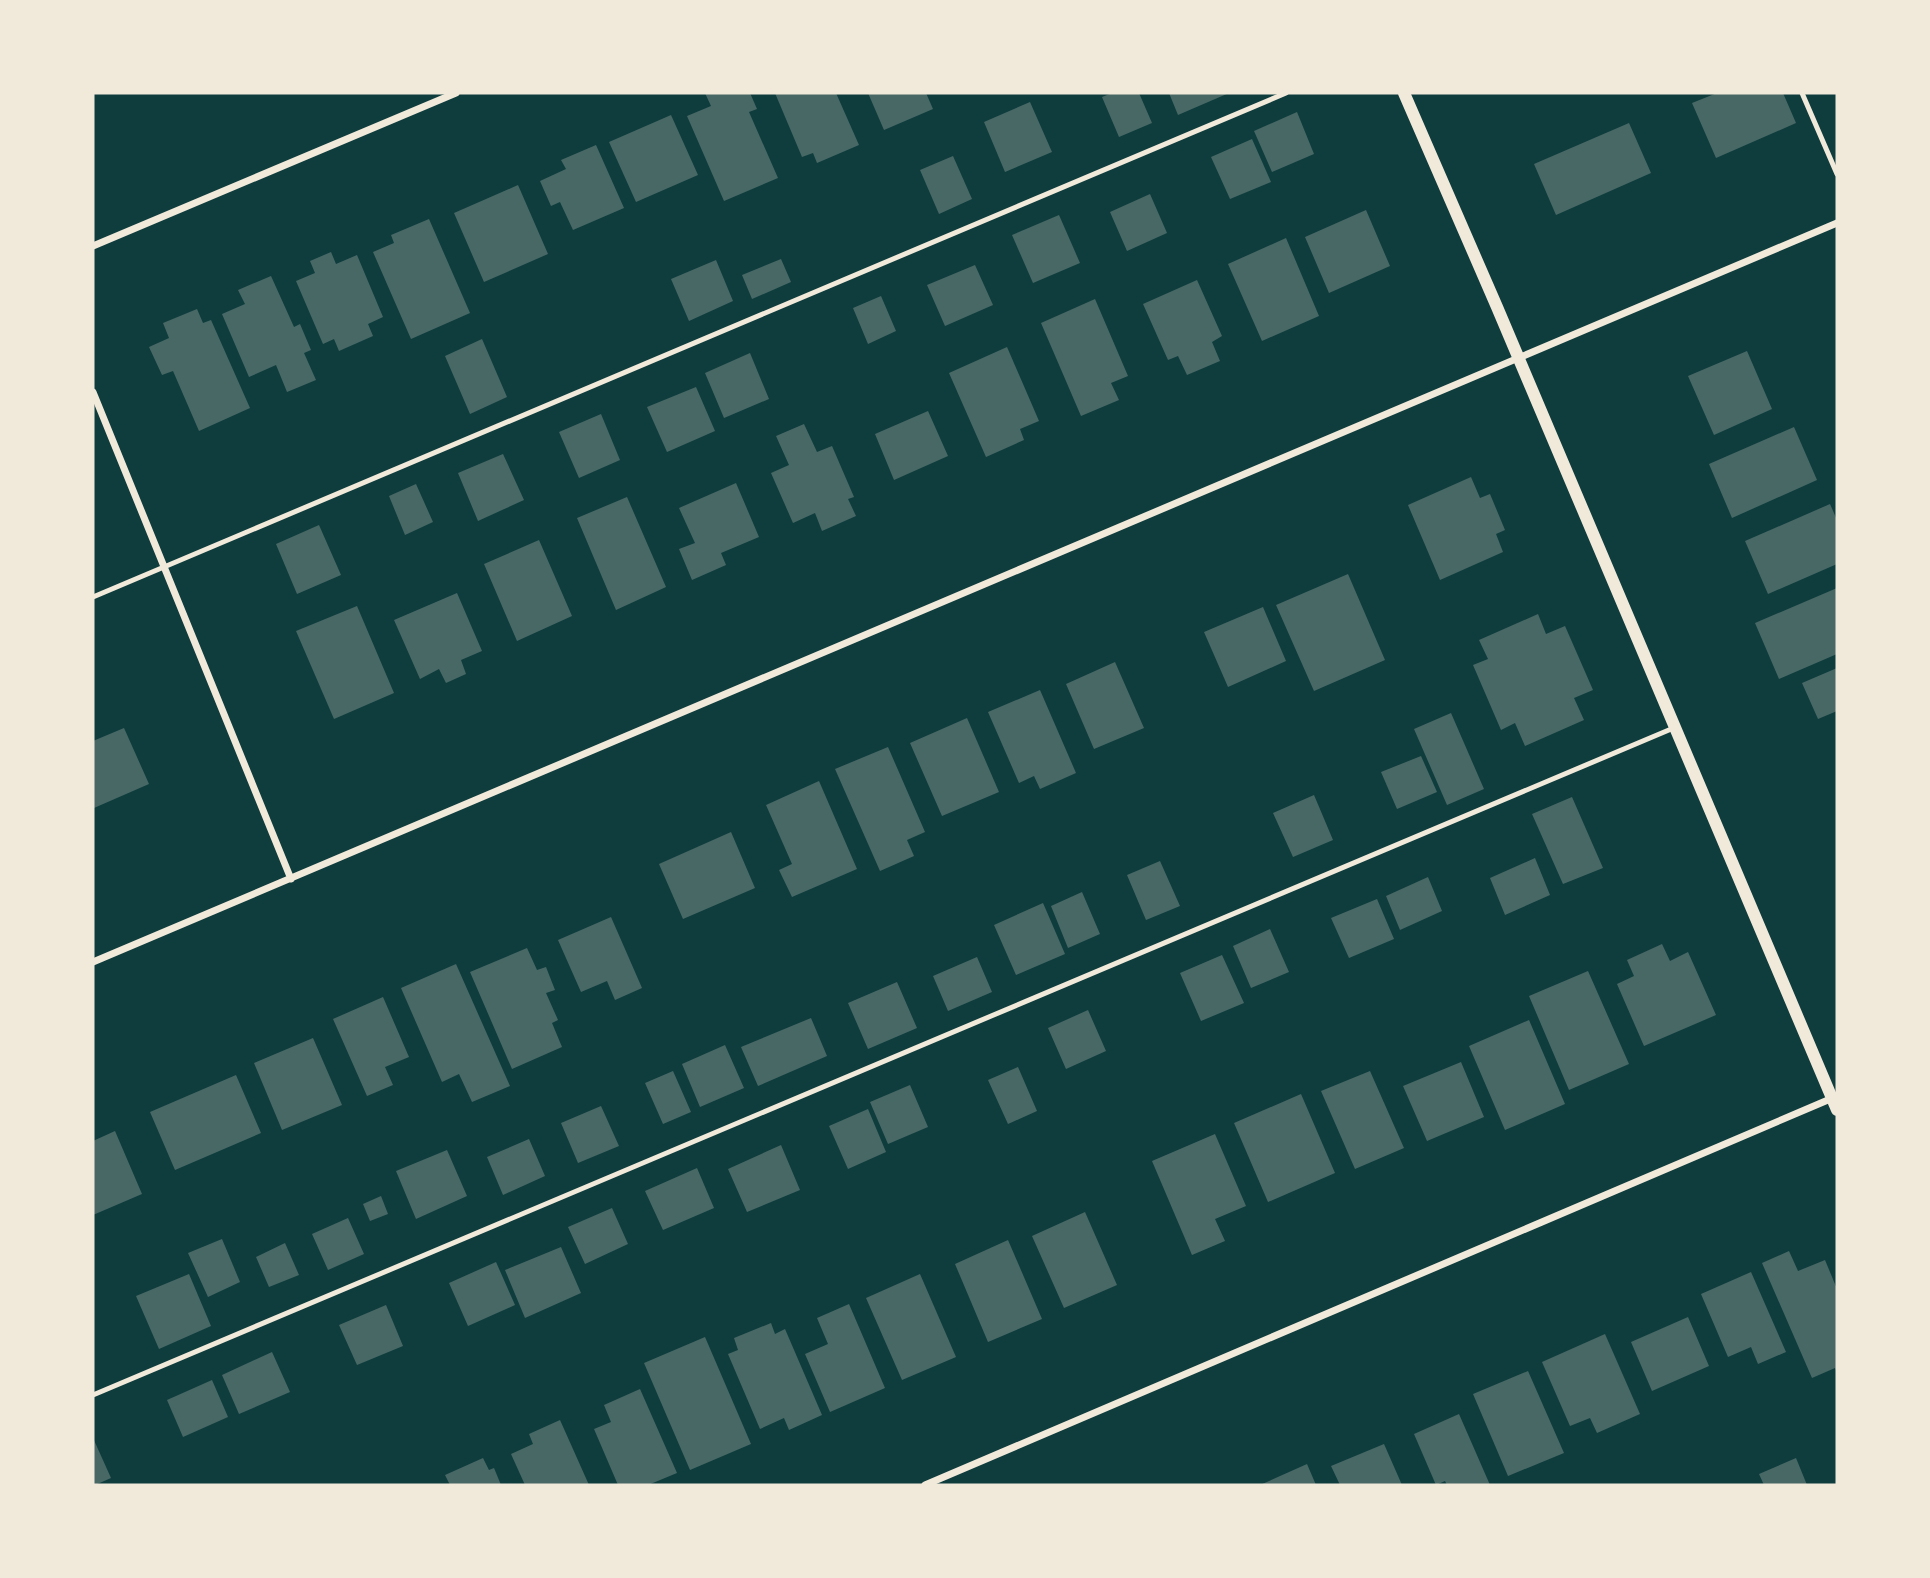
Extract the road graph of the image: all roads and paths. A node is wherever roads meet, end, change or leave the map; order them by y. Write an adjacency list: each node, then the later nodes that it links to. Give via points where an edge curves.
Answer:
1 (456, 93): 7 (street)
2 (1286, 93): 10 (lane)
3 (1404, 93): 8 (street)
4 (1802, 93): 5 (lane)
5 (1837, 174)
6 (1837, 223): 8 (street)
7 (93, 246)
8 (1519, 357): 12 (street); 13 (street)
9 (93, 392): 10 (street)
10 (164, 567): 11 (lane); 13 (street)
11 (93, 597)
12 (1676, 727): 15 (street); 16 (lane)
13 (291, 879): 14 (street)
14 (93, 962)
15 (1836, 1101): 17 (street)
16 (93, 1395)
17 (925, 1485)

